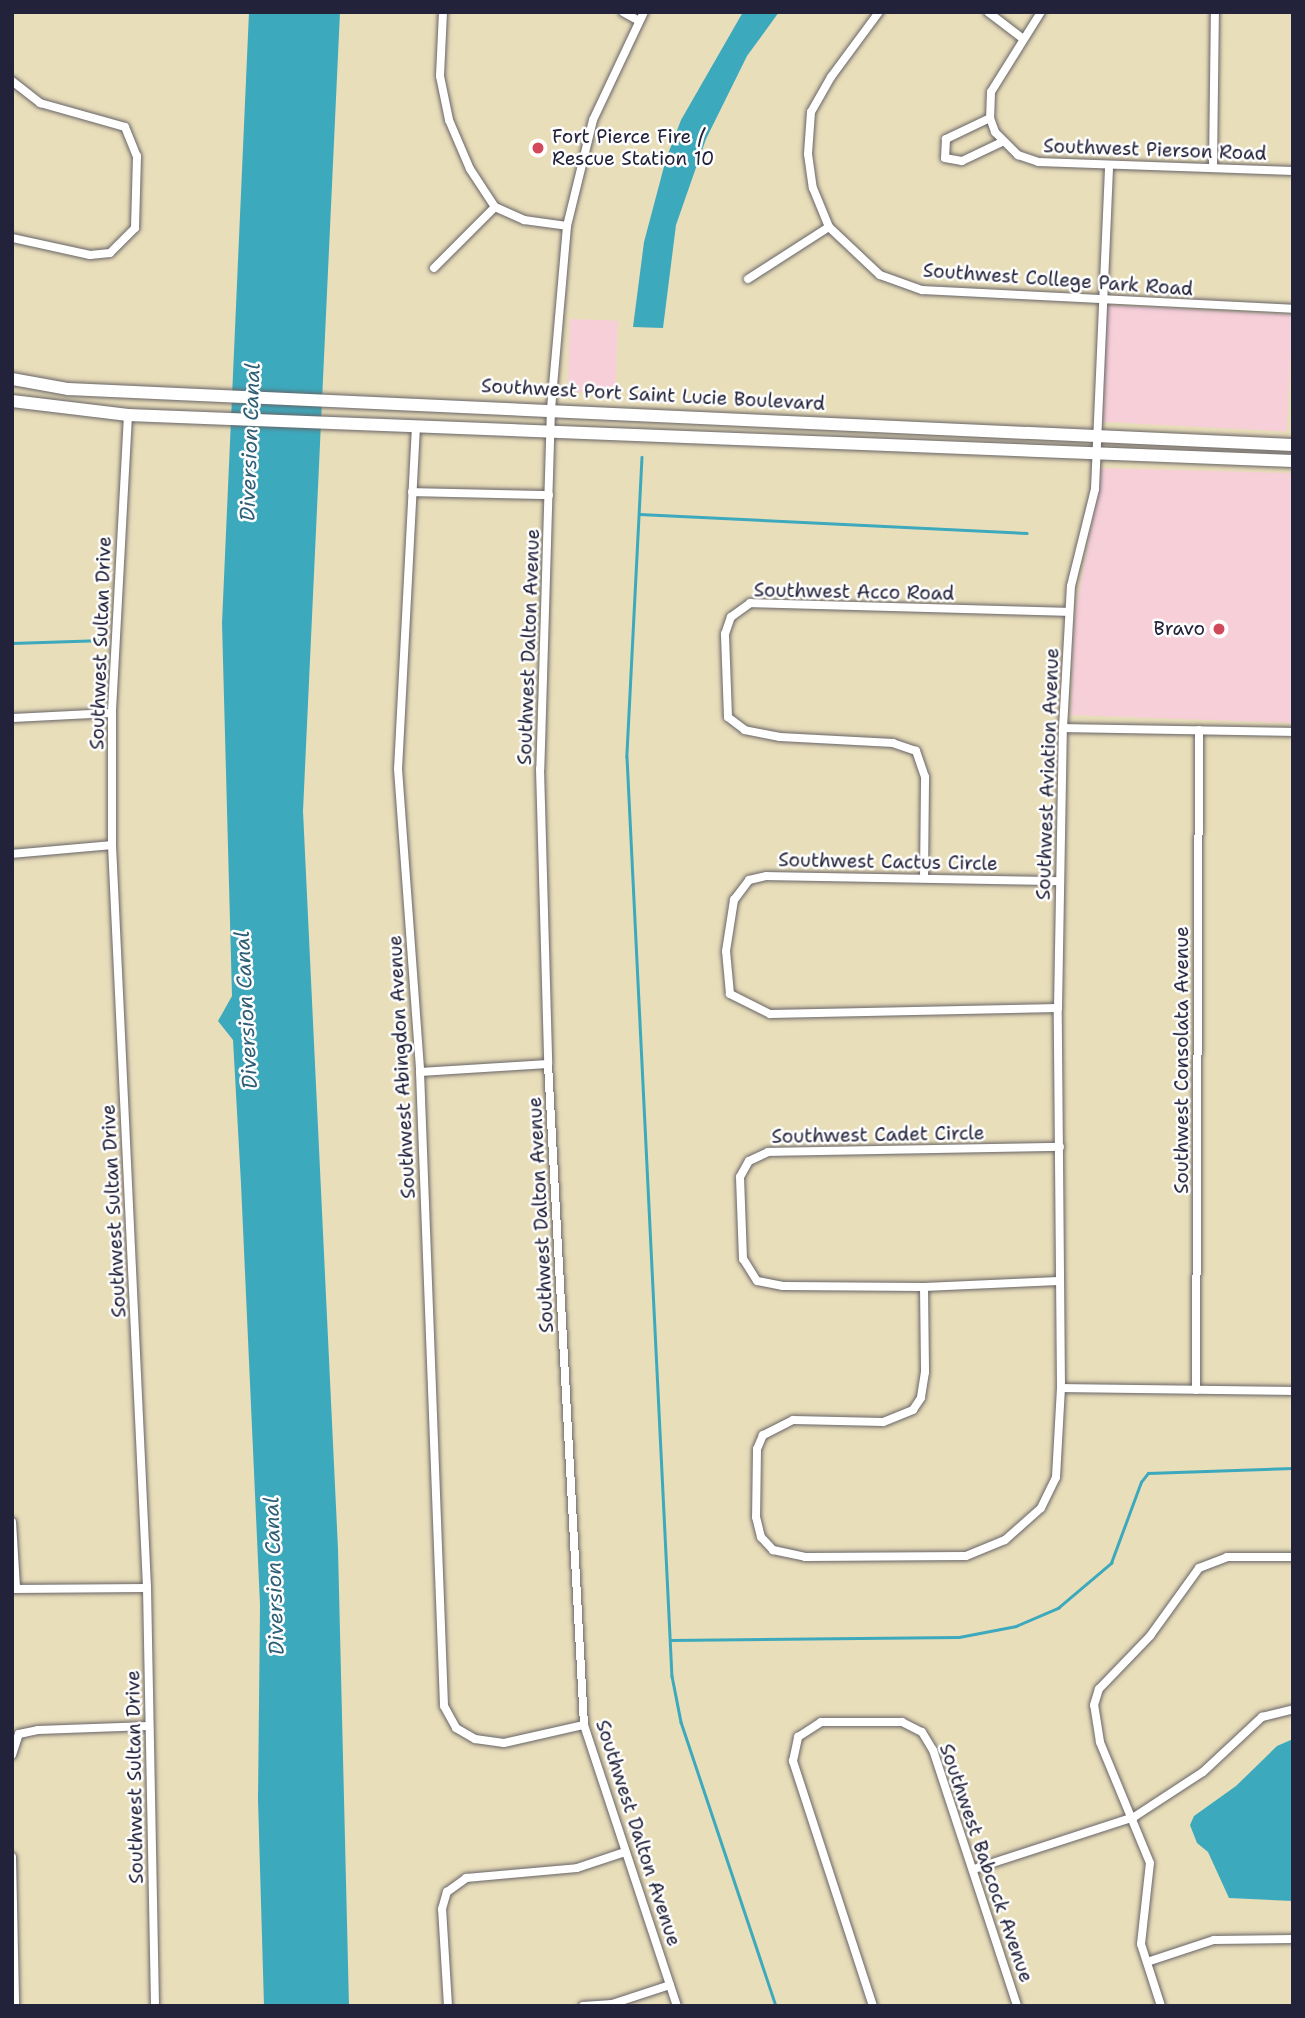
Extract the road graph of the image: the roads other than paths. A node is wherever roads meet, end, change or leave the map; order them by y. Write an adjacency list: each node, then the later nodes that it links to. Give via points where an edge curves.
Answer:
1 (443, 12): 16 (street, via 440,76 449,120 470,169)
2 (624, 12): 8 (street)
3 (644, 12): 8 (street, Southwest Dalton Avenue)
4 (879, 12): 18 (street, Southwest College Park Road, via 811,112 808,154 813,188)
5 (988, 12): 9 (street)
6 (1041, 12): 9 (street)
7 (1215, 12): 14 (street)
8 (639, 20): 17 (street, Southwest Dalton Avenue, via 593,120)
9 (1022, 37): 11 (street, via 994,83)
10 (12, 81): 19 (street, via 40,103 125,127 137,156 135,228 110,253 90,256)
11 (990, 118): 12 (street); 12 (street, via 946,139 945,158 962,161)
12 (1002, 142): 13 (street, Southwest Pierson Road, via 1018,155 1038,162)
13 (1109, 166): 14 (street, Southwest Pierson Road); 22 (street, Southwest Aviation Avenue)
14 (1213, 167): 15 (street, Southwest Pierson Road)
15 (1293, 171)
16 (495, 207): 17 (street, via 524,220); 20 (street)
17 (567, 226): 26 (street, Southwest Dalton Avenue)
18 (829, 227): 21 (street); 22 (street, Southwest College Park Road, via 880,275 922,290)
19 (12, 237)
20 (434, 268)
21 (748, 279)
22 (1101, 300): 23 (street, Southwest College Park Road); 30 (street, Southwest Aviation Avenue)
23 (1293, 309)
24 (12, 379): 26 (main road, Southwest Port Saint Lucie Boulevard, via 68,389)
25 (12, 401): 27 (main road, Southwest Port Saint Lucie Boulevard)
26 (551, 408): 29 (street, Southwest Dalton Avenue); 30 (main road, Southwest Port Saint Lucie Boulevard)
27 (128, 415): 28 (main road, Southwest Port Saint Lucie Boulevard); 37 (street, Southwest Sultan Drive)
28 (415, 426): 29 (main road, Southwest Port Saint Lucie Boulevard); 34 (street, Southwest Abingdon Avenue)
29 (551, 429): 32 (main road, Southwest Port Saint Lucie Boulevard); 35 (street, Southwest Dalton Avenue)
30 (1098, 435): 31 (main road, Southwest Port Saint Lucie Boulevard); 32 (street, Southwest Aviation Avenue)
31 (1293, 445)
32 (1098, 454): 33 (main road, Southwest Port Saint Lucie Boulevard); 36 (street, Southwest Aviation Avenue, via 1091,518)
33 (1293, 461)
34 (412, 492): 35 (street); 48 (street, Southwest Abingdon Avenue, via 398,769)
35 (549, 495): 47 (street, Southwest Dalton Avenue, via 540,769)
36 (1069, 612): 39 (street, Southwest Aviation Avenue); 44 (street, Southwest Acco Road, via 750,603 732,617 725,634 727,717 745,730 780,737 894,743 916,751 925,776)
37 (112, 713): 38 (street); 42 (street, Southwest Sultan Drive)
38 (12, 718)
39 (1063, 728): 40 (street); 45 (street, Southwest Aviation Avenue)
40 (1199, 730): 41 (street); 53 (street, Southwest Consolata Avenue)
41 (1293, 732)
42 (112, 845): 43 (street); 57 (street, Southwest Sultan Drive)
43 (12, 853)
44 (925, 877): 45 (street, Southwest Cactus Circle); 46 (street, Southwest Cactus Circle, via 749,880 734,900 726,951 730,993 770,1014)
45 (1060, 881): 46 (street, Southwest Aviation Avenue)
46 (1058, 1008): 49 (street, Southwest Aviation Avenue)
47 (548, 1065): 48 (street); 60 (street, Southwest Dalton Avenue)
48 (420, 1072): 60 (street, Southwest Abingdon Avenue, via 444,1706 456,1728 475,1740 504,1743)
49 (1060, 1147): 50 (street, Southwest Aviation Avenue); 51 (street, Southwest Cadet Circle, via 768,1152 749,1161 740,1177 743,1259 757,1280 783,1286)
50 (1058, 1281): 51 (street, Southwest Cadet Circle); 52 (street, Southwest Aviation Avenue)
51 (924, 1287): 52 (street, Southwest Aviation Avenue, via 924,1380 913,1410 883,1422 793,1420 763,1435 756,1457 756,1517 766,1545 784,1555 883,1559 966,1556 1005,1540 1041,1508 1056,1477)
52 (1061, 1388): 53 (street)
53 (1196, 1390): 54 (street)
54 (1293, 1391)
55 (12, 1522): 58 (street)
56 (1293, 1557): 63 (street, via 1227,1557 1199,1568 1150,1636 1099,1689 1094,1705 1100,1742)
57 (148, 1588): 58 (street); 61 (street, Southwest Sultan Drive)
58 (14, 1589)
59 (1293, 1709): 63 (street, via 1262,1717 1203,1772)
60 (584, 1725): 64 (street, Southwest Dalton Avenue)
61 (149, 1726): 62 (street, via 19,1734); 71 (street, Southwest Sultan Drive)
62 (12, 1755)
63 (1134, 1817): 66 (street); 68 (street, via 1150,1863 1141,1930)
64 (625, 1852): 69 (street, Southwest Dalton Avenue); 72 (street, via 577,1868 466,1878 447,1892 442,1909)
65 (12, 1857): 70 (street)
66 (974, 1870): 75 (street, Southwest Babcock Avenue, via 933,1750 922,1732 902,1722 821,1722 798,1737 793,1761); 76 (street, Southwest Babcock Avenue)
67 (1293, 1939): 68 (street, via 1214,1940)
68 (1147, 1962): 77 (street)
69 (670, 1985): 73 (street, via 612,2004); 74 (street, Southwest Dalton Avenue)
70 (15, 2006)
71 (155, 2006)
72 (447, 2006)
73 (583, 2006)
74 (677, 2006)
75 (873, 2006)
76 (1017, 2006)
77 (1161, 2006)

